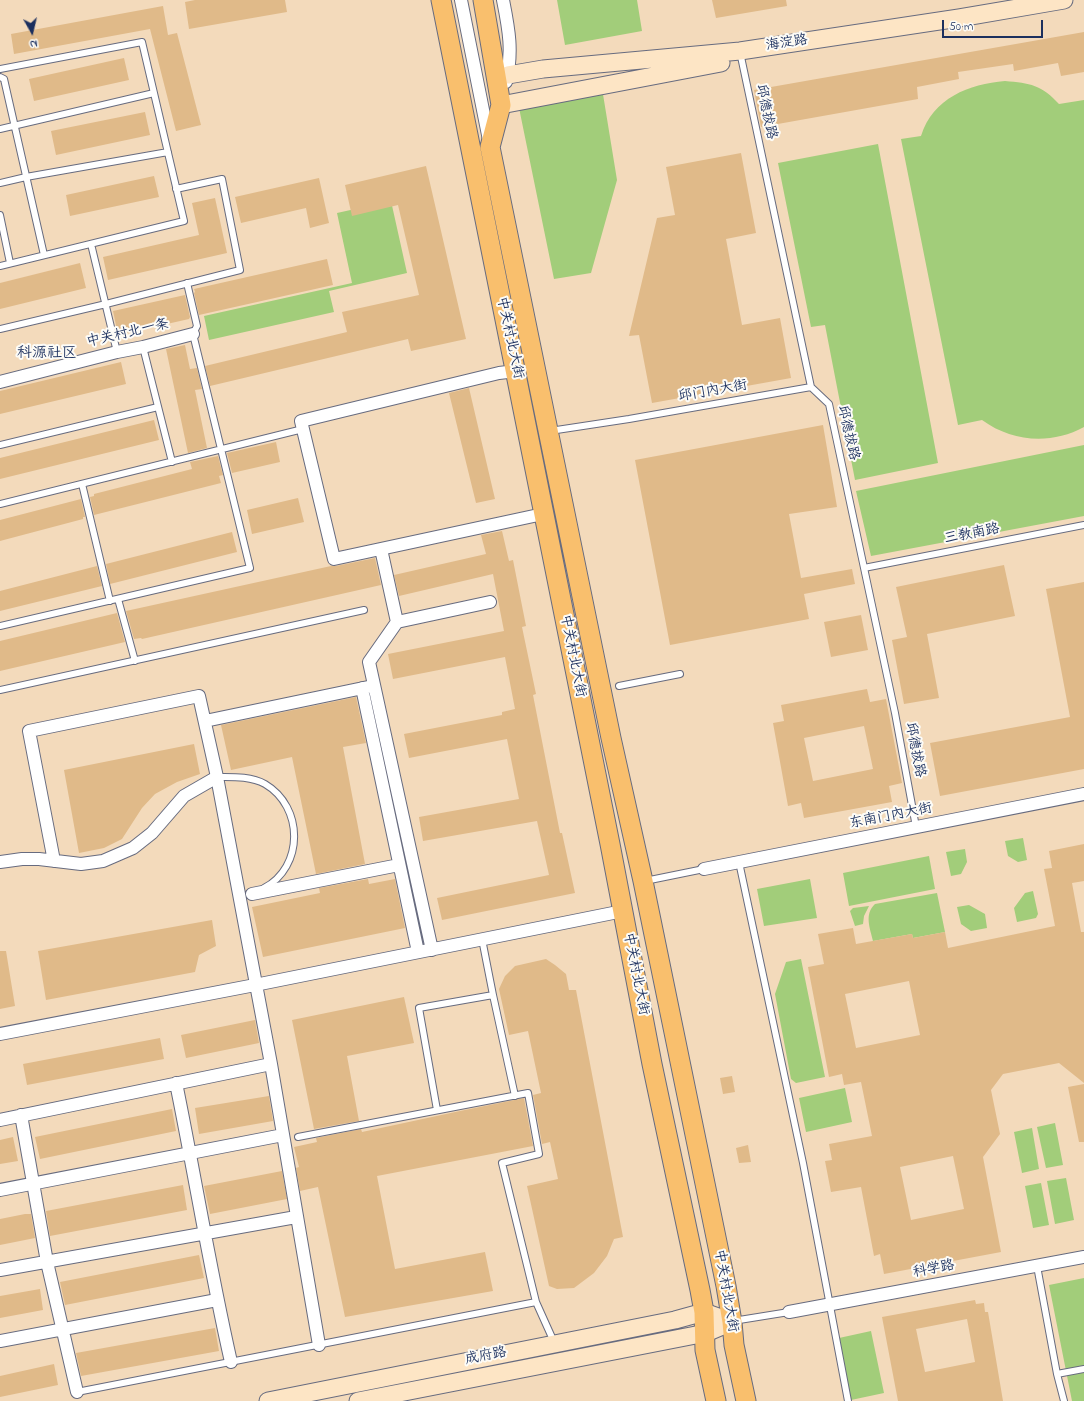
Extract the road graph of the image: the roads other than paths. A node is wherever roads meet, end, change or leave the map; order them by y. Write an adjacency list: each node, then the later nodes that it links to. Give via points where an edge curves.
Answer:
1 (441, 0): 30 (main road, 中关村北大街)
2 (461, 0): 14 (street, 中关村北大街)
3 (483, 0): 11 (main road, 中关村北大街)
4 (503, 0): 8 (street, 中关村北大街, via 510,40)
5 (1064, 0): 6 (main road, 海淀路)
6 (740, 52): 8 (main road, 海淀路); 11 (main road, via 723,62); 32 (lane, 邱德拔路)
7 (0, 69): 10 (lane, via 142,42)
8 (508, 74): 11 (street, 中关村北大街)
9 (0, 77): 12 (lane, via 4,79)
10 (154, 93): 12 (lane); 15 (lane)
11 (501, 105): 14 (main road, 中关村北大街)
12 (15, 125): 13 (lane); 16 (lane)
13 (0, 129)
14 (490, 147): 35 (main road, 中关村北大街)
15 (168, 152): 16 (lane); 18 (lane)
16 (26, 177): 17 (lane); 21 (lane)
17 (0, 183)
18 (176, 189): 20 (lane, via 184,221); 24 (lane, via 222,179 240,270)
19 (0, 215): 22 (lane)
20 (91, 244): 21 (lane); 25 (lane)
21 (44, 255): 22 (lane)
22 (10, 263): 23 (lane)
23 (0, 266)
24 (187, 284): 25 (lane); 27 (lane, via 197,326)
25 (106, 304): 26 (lane); 29 (lane)
26 (0, 328)
27 (193, 334): 28 (street, 中关村北一条); 37 (lane)
28 (143, 347): 29 (street, 中关村北一条); 33 (lane)
29 (117, 352): 31 (street, 中关村北一条)
30 (516, 371): 34 (street, via 301,421); 41 (main road, 中关村北大街)
31 (0, 382)
32 (811, 387): 35 (lane, 邱门内大街); 44 (lane, 邱德拔路, via 829,404)
33 (158, 407): 36 (lane); 38 (lane)
34 (303, 429): 37 (lane); 43 (street, via 334,560)
35 (549, 432): 66 (main road, 中关村北大街, via 611,738)
36 (0, 445)
37 (221, 449): 38 (lane); 45 (lane, via 250,568)
38 (172, 462): 39 (lane)
39 (82, 484): 40 (lane); 46 (lane)
40 (0, 504)
41 (543, 514): 43 (street); 69 (main road, 中关村北大街)
42 (1084, 525): 44 (lane, 三教南路)
43 (382, 549): 49 (street)
44 (864, 568): 60 (lane, 邱德拔路)
45 (118, 599): 46 (lane); 51 (lane)
46 (110, 601): 50 (lane)
47 (490, 602): 49 (street)
48 (364, 610): 51 (lane)
49 (397, 622): 53 (street, via 369,662)
50 (0, 626)
51 (135, 661): 56 (lane)
52 (680, 674): 54 (lane)
53 (374, 686): 55 (street); 71 (street)
54 (619, 686)
55 (362, 688): 57 (street); 64 (street)
56 (0, 690)
57 (205, 721): 58 (street); 61 (street, via 199,696 29,731)
58 (217, 777): 61 (street, via 184,796 152,833 133,848 103,861 81,864); 67 (lane, via 245,778 264,784 279,795 293,818 295,840 282,873 269,885); 68 (street)
59 (1084, 794): 60 (street, 东南门内大街)
60 (916, 827): 63 (street, 东南门内大街)
61 (54, 861): 62 (street, via 22,859)
62 (0, 862)
63 (739, 862): 65 (street, 东南门内大街); 95 (lane)
64 (399, 865): 67 (street); 72 (street)
65 (704, 869): 66 (lane)
66 (643, 881): 98 (main road, 中关村北大街)
67 (252, 894): 68 (lane)
68 (240, 897): 73 (street)
69 (623, 911): 70 (street); 96 (main road, 中关村北大街)
70 (482, 939): 71 (street); 74 (lane)
71 (432, 950): 72 (street)
72 (418, 952): 73 (street)
73 (256, 985): 75 (street); 76 (street)
74 (493, 995): 78 (lane); 79 (lane, via 419,1008)
75 (0, 1034)
76 (270, 1064): 77 (street); 82 (street)
77 (176, 1083): 80 (street); 84 (street)
78 (515, 1096): 79 (lane); 94 (lane, via 528,1093 539,1154 502,1163)
79 (437, 1110): 83 (lane)
80 (21, 1115): 81 (street); 85 (street)
81 (0, 1120)
82 (282, 1135): 84 (street); 87 (street)
83 (298, 1137)
84 (190, 1153): 85 (street); 88 (street)
85 (33, 1183): 86 (street); 90 (street)
86 (0, 1190)
87 (296, 1217): 88 (street); 103 (street)
88 (205, 1233): 90 (street); 93 (street)
89 (1084, 1256): 91 (street, 科学路)
90 (47, 1262): 92 (street); 99 (street)
91 (1037, 1266): 95 (street, 科学路); 106 (lane)
92 (0, 1270)
93 (217, 1300): 99 (street); 104 (street)
94 (536, 1302): 102 (lane); 103 (lane)
95 (830, 1304): 97 (street, 科学路); 112 (lane)
96 (704, 1312): 98 (main road); 100 (main road, 中关村北大街); 102 (main road, 成府路)
97 (789, 1312): 98 (lane)
98 (732, 1322): 100 (main road, 成府路); 111 (main road, 中关村北大街)
99 (62, 1330): 101 (street); 107 (street)
100 (706, 1333): 109 (main road, 成府路); 110 (main road, 中关村北大街, via 705,1350)
101 (0, 1341)
102 (554, 1344): 108 (main road, 成府路)
103 (319, 1345): 104 (lane)
104 (231, 1362): 107 (lane)
105 (1084, 1369): 106 (lane)
106 (1057, 1374): 113 (lane)
107 (77, 1392)
108 (268, 1401)
109 (358, 1401)
110 (716, 1401)
111 (746, 1401)
112 (848, 1401)
113 (1064, 1401)

